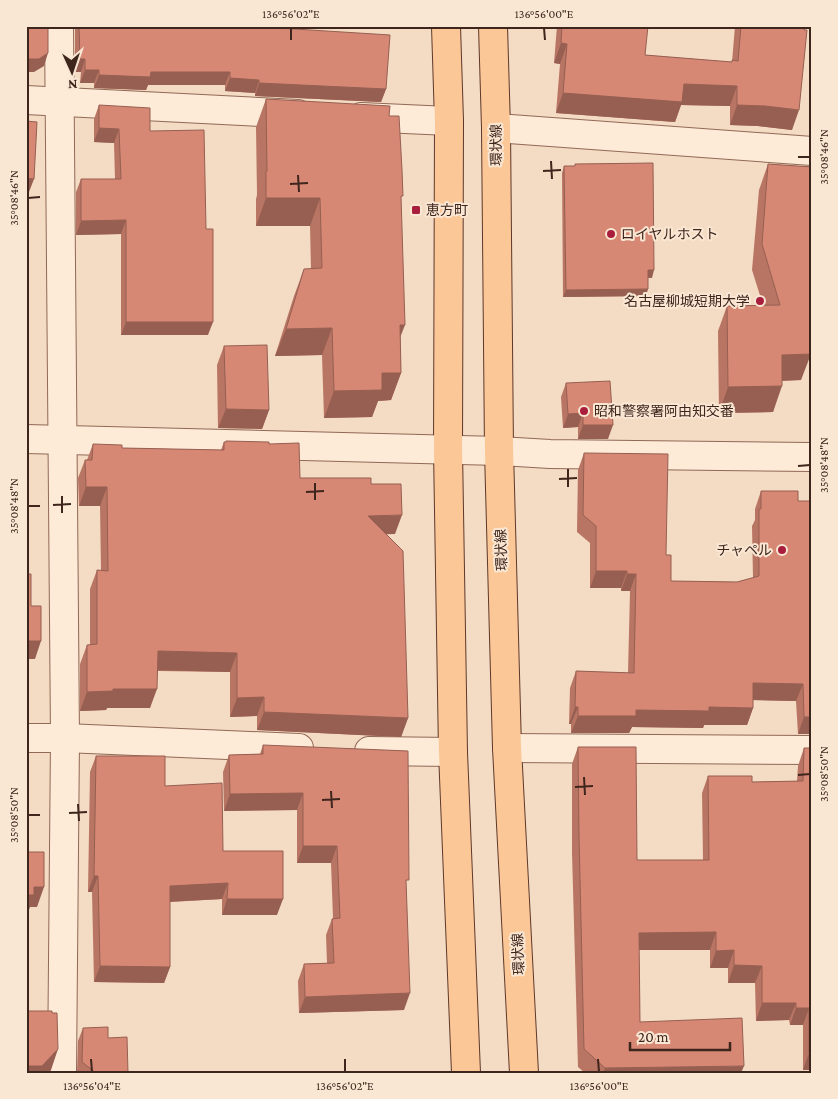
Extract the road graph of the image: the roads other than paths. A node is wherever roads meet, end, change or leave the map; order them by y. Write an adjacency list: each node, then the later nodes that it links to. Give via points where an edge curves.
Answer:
1 (59, 26): 5 (street)
2 (446, 26): 6 (main road)
3 (493, 26): 7 (main road, 環状線)
4 (26, 100): 5 (street)
5 (59, 102): 6 (street); 10 (street)
6 (449, 122): 11 (main road)
7 (496, 128): 8 (street); 12 (main road, 環状線)
8 (812, 151)
9 (26, 439): 10 (street)
10 (63, 439): 11 (street); 15 (street)
11 (448, 450): 12 (street); 18 (main road)
12 (499, 451): 13 (street); 16 (main road, 環状線)
13 (812, 457)
14 (26, 738): 15 (street)
15 (65, 738): 18 (street); 19 (street)
16 (507, 748): 17 (street); 21 (main road, 環状線)
17 (812, 750)
18 (453, 752): 20 (main road)
19 (62, 1073)
20 (466, 1073)
21 (524, 1073)

